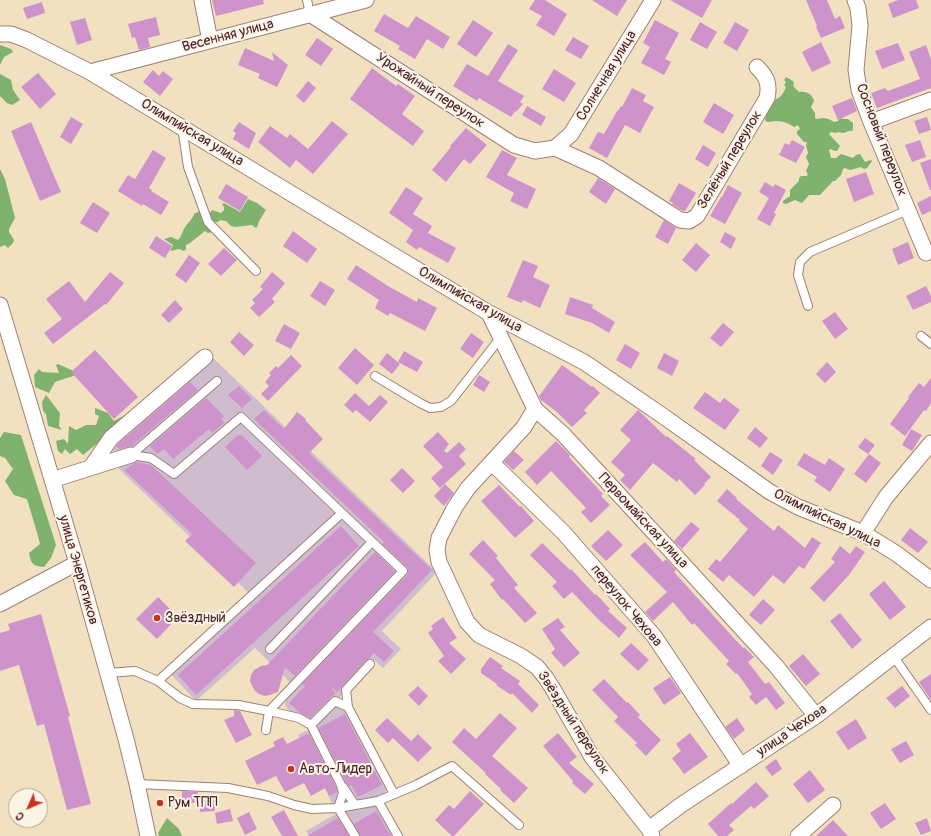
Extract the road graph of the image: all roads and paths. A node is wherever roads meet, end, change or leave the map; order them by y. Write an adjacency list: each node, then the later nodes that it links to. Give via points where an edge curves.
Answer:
1 (202, 0): 7 (street)
2 (366, 0): 5 (street, Весенняя улица)
3 (653, 0): 13 (street, Солнечная улица, via 571,134)
4 (855, 0): 11 (street, Сосновый переулок, via 860,26 856,70 859,90)
5 (308, 7): 7 (street, Весенняя улица); 13 (street, Урожайный переулок, via 514,145 535,151)
6 (0, 34): 9 (street, Олимпийская улица, via 11,34 27,40)
7 (210, 41): 9 (street, Весенняя улица)
8 (757, 67): 13 (street, Зелёный переулок, via 768,82 767,98 697,216 688,221 680,220 599,168)
9 (90, 72): 12 (street, Олимпийская улица)
10 (931, 100): 11 (street)
11 (871, 122): 14 (street, Сосновый переулок)
12 (182, 127): 16 (lane, via 188,167 208,222); 19 (street, Олимпийская улица)
13 (555, 148)
14 (908, 210): 15 (street, Сосновый переулок); 18 (lane, via 810,252 800,262 798,275)
15 (926, 253)
16 (256, 271)
17 (0, 305): 31 (street, улица Энергетиков)
18 (808, 306)
19 (489, 313): 21 (street, Первомайская улица); 33 (street, Олимпийская улица, via 584,362 770,492 798,507)
20 (921, 336): 22 (lane)
21 (501, 337): 24 (lane, via 450,401 441,407 430,408); 26 (street, Первомайская улица)
22 (931, 344)
23 (205, 357): 30 (street, via 111,438)
24 (376, 376)
25 (217, 381): 28 (lane)
26 (535, 409): 29 (street, Звёздный переулок, via 524,427); 47 (street, Первомайская улица, via 563,434 671,551 776,666)
27 (931, 443): 33 (street, via 886,497)
28 (131, 455): 30 (street); 32 (lane, via 151,458 174,474 241,417)
29 (492, 463): 50 (street, переулок Чехова, via 563,532 654,636); 59 (street, Звёздный переулок, via 455,506 439,538 439,562 467,622 479,635 537,667 553,689 592,757)
30 (91, 468): 31 (street)
31 (52, 480): 35 (street, улица Энергетиков)
32 (342, 513): 34 (lane); 43 (lane)
33 (863, 533): 36 (street, Олимпийская улица, via 897,554)
34 (372, 542): 39 (lane); 46 (lane, via 403,571)
35 (77, 563): 37 (street); 42 (street, улица Энергетиков)
36 (931, 580)
37 (0, 604)
38 (931, 627): 40 (street, улица Чехова)
39 (270, 649)
40 (894, 657): 45 (lane); 47 (street, улица Чехова)
41 (370, 664): 44 (lane, via 346,690)
42 (108, 673): 43 (lane, via 135,671); 51 (street, улица Энергетиков)
43 (158, 681): 46 (lane, via 180,698 193,704 238,705)
44 (348, 707): 48 (lane, via 335,700); 53 (lane)
45 (931, 710)
46 (269, 711): 48 (lane, via 299,718); 49 (lane)
47 (816, 716): 50 (street, улица Чехова)
48 (311, 725): 52 (lane)
49 (266, 730)
50 (741, 766): 59 (street, улица Чехова, via 682,806)
51 (137, 784): 57 (lane, via 228,788 312,809); 60 (street, улица Энергетиков)
52 (341, 785): 56 (lane); 57 (lane, via 343,793)
53 (394, 794): 54 (lane); 58 (lane, via 452,766)
54 (378, 801): 56 (lane); 62 (lane)
55 (833, 804): 63 (street)
56 (354, 805): 57 (lane)
57 (338, 808): 61 (lane)
58 (519, 825)
59 (650, 832)
60 (148, 836)
61 (355, 836)
62 (398, 836)
63 (798, 836)

